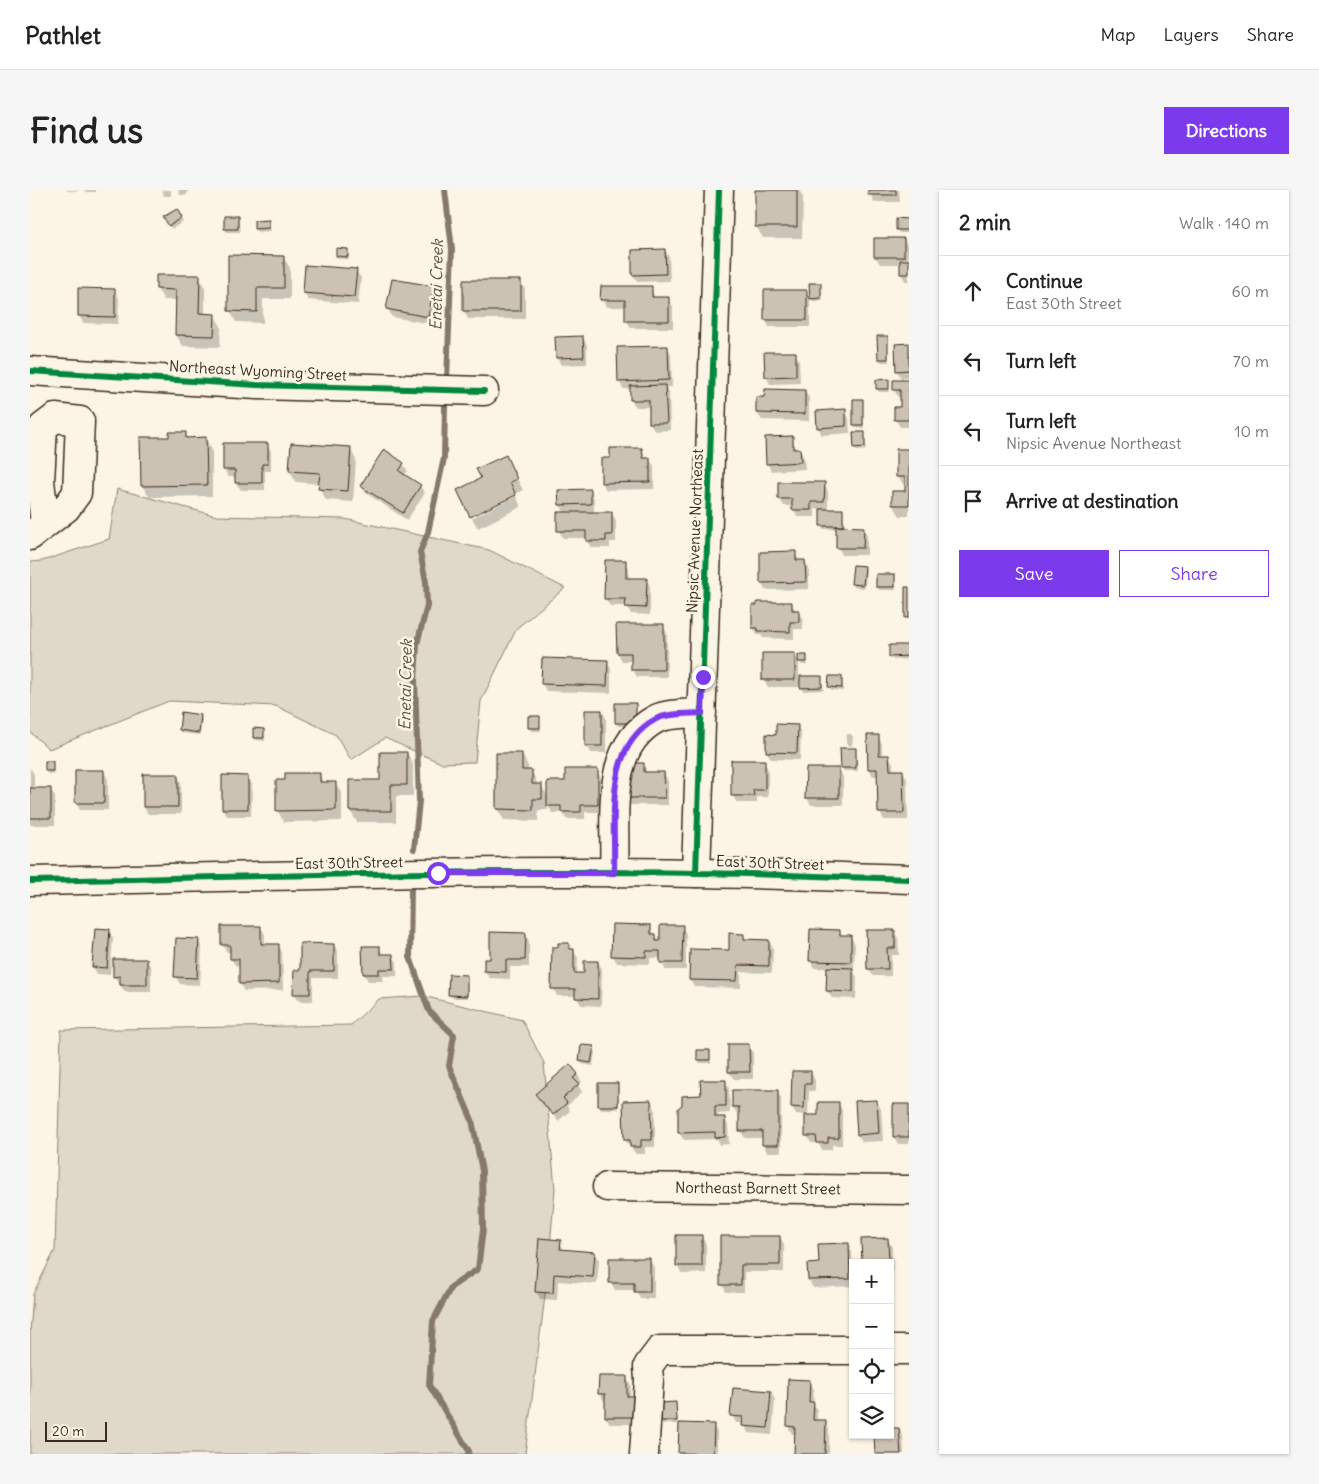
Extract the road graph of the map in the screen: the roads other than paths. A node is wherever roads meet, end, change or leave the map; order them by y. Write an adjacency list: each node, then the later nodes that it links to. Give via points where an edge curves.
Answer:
1 (719, 190): 4 (street, Nipsic Avenue Northeast)
2 (30, 371): 3 (street, Northeast Wyoming Street, via 257,385)
3 (484, 391)
4 (702, 713): 5 (street, via 657,719 629,742 616,780); 6 (street, Nipsic Avenue Northeast)
5 (614, 873): 6 (street, East 30th Street); 8 (street, East 30th Street)
6 (696, 873): 7 (street, East 30th Street)
7 (909, 879)
8 (30, 881)
9 (607, 1187): 10 (street, Northeast Barnett Street)
10 (909, 1190)
11 (849, 1350): 14 (street, via 660,1350 648,1366)
12 (894, 1350): 13 (street)
13 (909, 1350)
14 (644, 1454)

